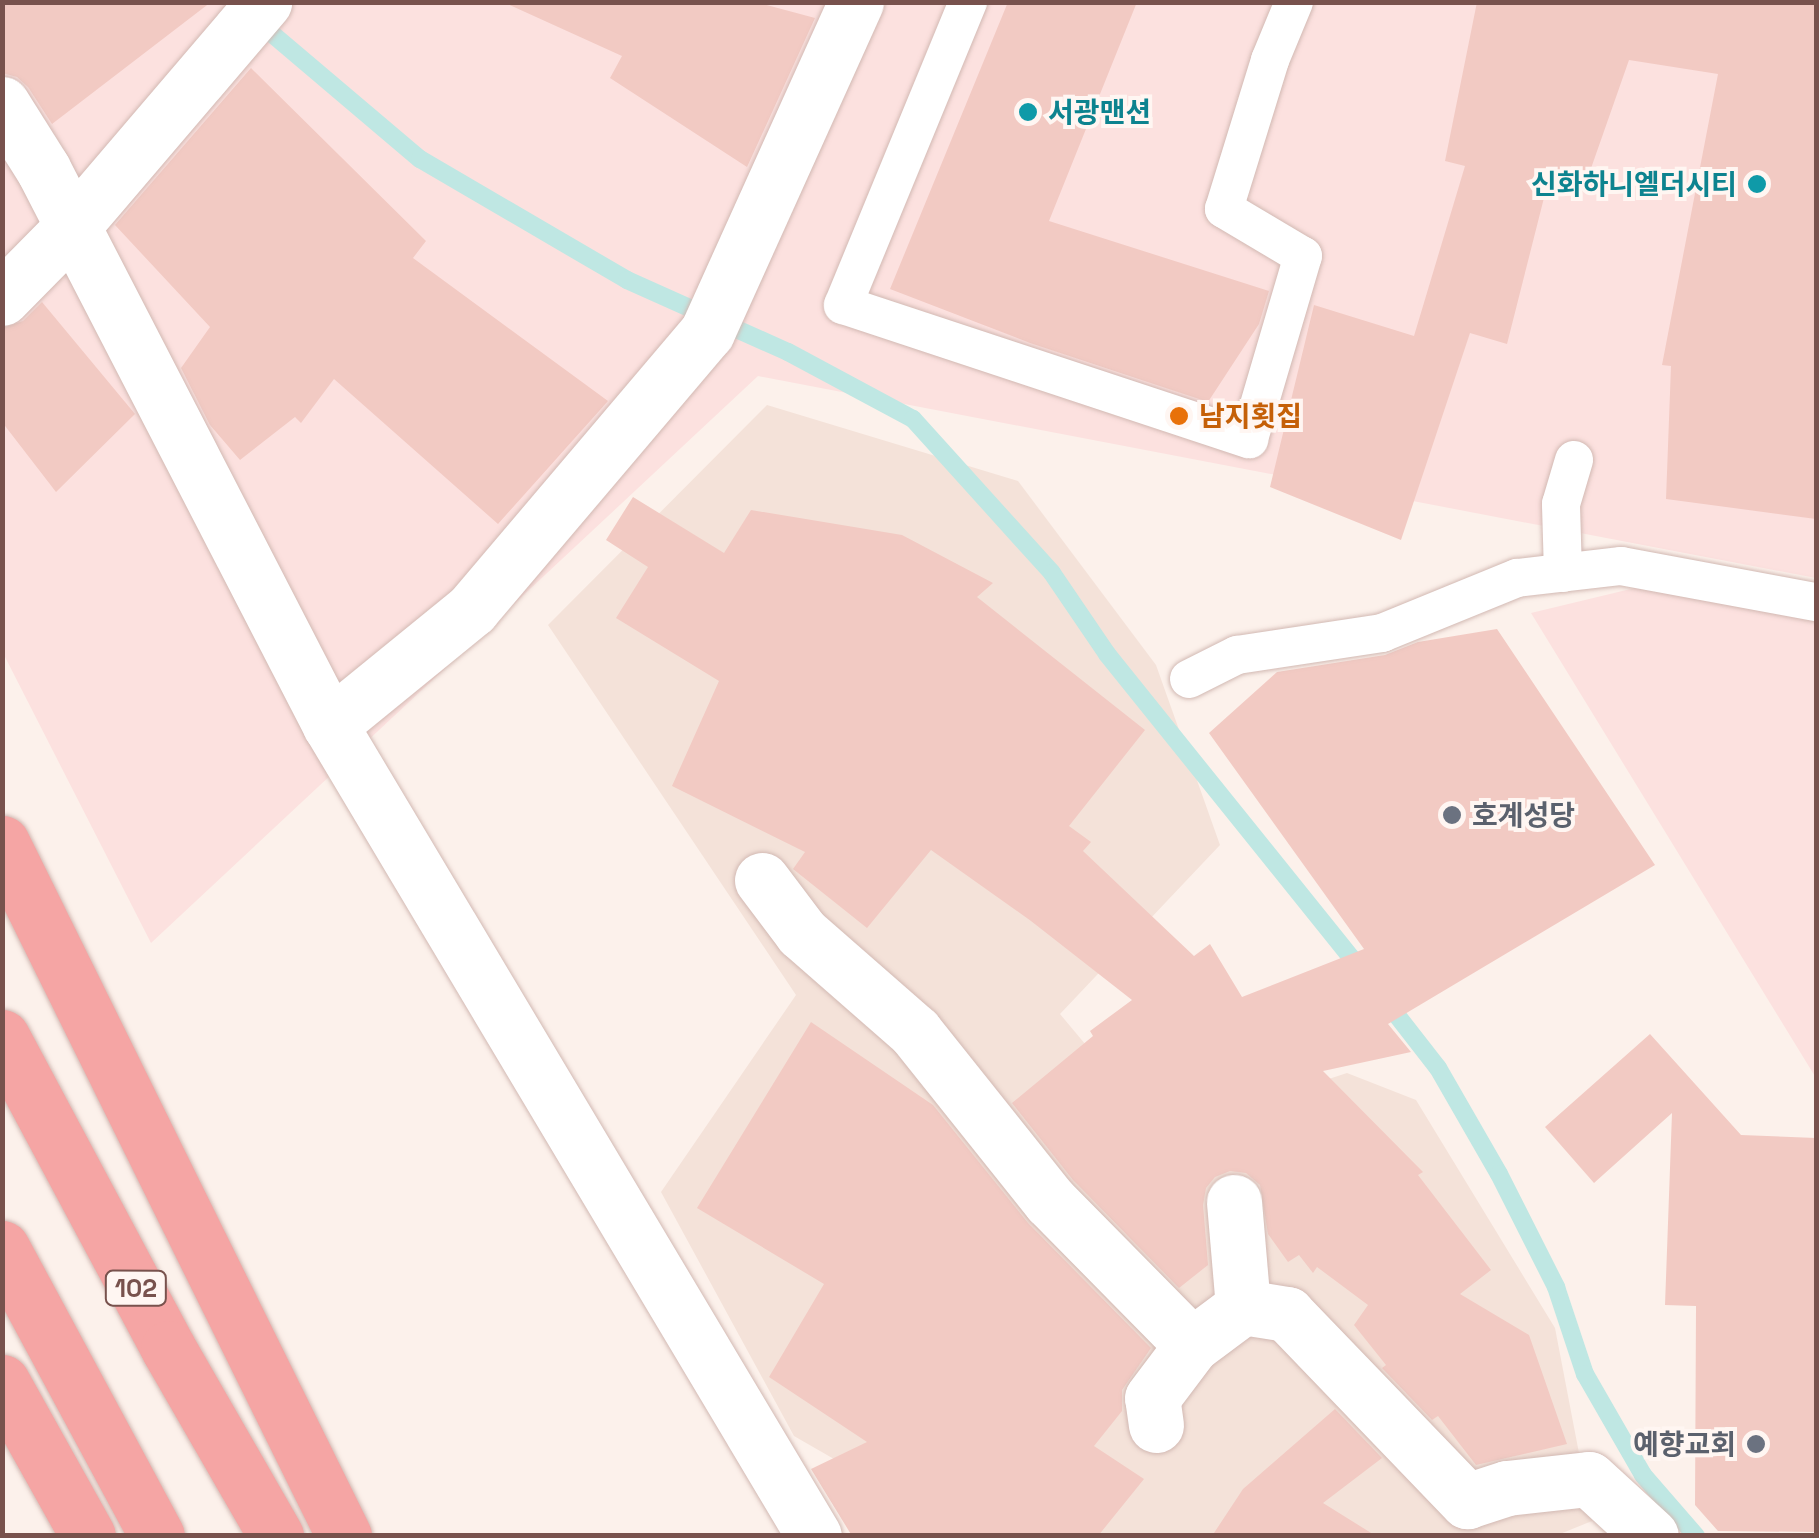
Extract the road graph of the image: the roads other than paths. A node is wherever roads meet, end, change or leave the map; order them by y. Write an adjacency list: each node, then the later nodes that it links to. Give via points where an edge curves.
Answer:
1 (264, 2): 6 (street)
2 (856, 2): 12 (street, via 707,332 472,609)
3 (968, 2): 4 (lane, via 843,305 1250,440 1303,256 1224,209)
4 (1294, 2)
5 (2, 104): 6 (street)
6 (72, 226): 7 (street); 12 (street)
7 (2, 298)
8 (1574, 460): 9 (lane, via 1561,504)
9 (1563, 573): 10 (lane, via 1621,566); 11 (lane, via 1517,578 1382,633 1237,655)
10 (1816, 602)
11 (1189, 678)
12 (330, 724): 26 (street)
13 (2, 843): 25 (highway)
14 (762, 880): 19 (street, via 802,932 915,1032 1050,1201)
15 (2, 1037): 24 (highway, 102)
16 (1234, 1202): 18 (street)
17 (2, 1248): 23 (highway)
18 (1243, 1307): 19 (street); 27 (street, via 1287,1314 1467,1501 1507,1488 1589,1479)
19 (1192, 1346): 21 (street, via 1152,1398)
20 (2, 1382): 22 (highway)
21 (1156, 1425)
22 (88, 1536)
23 (157, 1536)
24 (276, 1536)
25 (344, 1536)
26 (814, 1536)
27 (1650, 1536)

